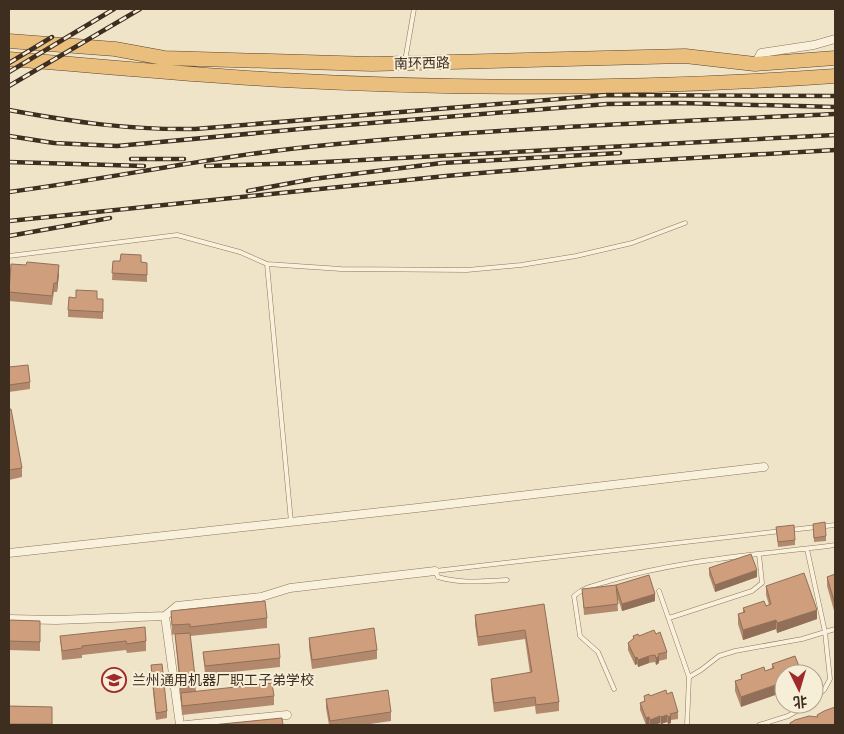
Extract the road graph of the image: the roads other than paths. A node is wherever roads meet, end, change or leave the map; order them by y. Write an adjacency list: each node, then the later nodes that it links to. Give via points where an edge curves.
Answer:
1 (414, 9): 7 (lane)
2 (835, 39): 8 (street, via 761,54)
3 (9, 41): 4 (highway, 南环西路, via 114,49)
4 (164, 58): 7 (highway, 南环西路); 9 (lane)
5 (835, 58): 8 (highway, 南环西路)
6 (9, 59): 9 (highway, 南环西路)
7 (404, 63): 8 (highway, 南环西路, via 684,56)
8 (755, 64)
9 (163, 73): 10 (highway, 南环西路, via 535,87)
10 (835, 76)
11 (685, 224): 13 (lane, via 604,250 494,268 441,272)
12 (9, 256): 13 (lane, via 177,235 223,247)
13 (266, 264): 15 (lane)
14 (764, 467): 15 (street)
15 (291, 522): 19 (street)
16 (835, 525): 21 (lane)
17 (835, 546): 18 (lane)
18 (807, 549): 20 (lane); 28 (lane)
19 (9, 553)
20 (759, 554): 25 (lane, via 762,583 752,591); 30 (lane, via 694,562 581,589 574,596 580,636 598,652)
21 (435, 570): 22 (lane, via 438,577 450,581); 24 (street, via 290,588 261,597 177,606)
22 (507, 580)
23 (659, 591): 25 (lane)
24 (165, 616): 26 (street); 34 (street)
25 (669, 618): 29 (lane)
26 (9, 619)
27 (835, 629): 28 (lane)
28 (825, 632): 29 (lane, via 718,656); 31 (lane, via 830,679)
29 (688, 676): 36 (lane)
30 (614, 689)
31 (824, 690)
32 (287, 714): 35 (street)
33 (792, 714): 37 (lane)
34 (180, 725)
35 (186, 725)
36 (687, 725)
37 (759, 725)

